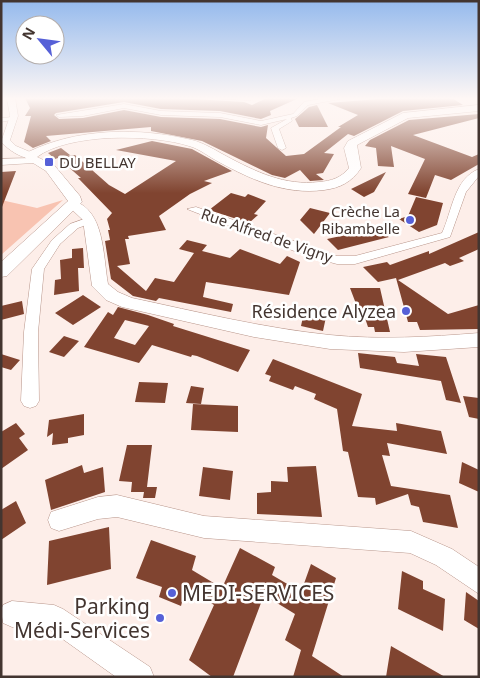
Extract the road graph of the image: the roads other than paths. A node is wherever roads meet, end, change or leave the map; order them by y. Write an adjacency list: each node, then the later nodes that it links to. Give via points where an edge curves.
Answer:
1 (9, 130): 5 (street, via 6,144)
2 (276, 130): 4 (street)
3 (377, 130): 5 (main road, via 352,143 354,168 348,177 319,187 280,185 260,179 195,144 163,138 92,137 48,147)
4 (282, 148)
5 (32, 158): 6 (street); 8 (main road, via 50,168 75,199)
6 (1, 162)
7 (479, 172): 9 (street, Rue Alfred de Vigny, via 466,181 446,234 355,260 337,260 311,253)
8 (73, 205): 10 (street); 11 (main road)
9 (192, 209)
10 (90, 220): 12 (street, via 100,286 128,303 331,342 371,344); 13 (street, via 74,226 56,242 38,270 31,332)
11 (1, 272)
12 (479, 340)
13 (30, 402)
14 (59, 520): 15 (street, via 98,508 117,506 204,527 412,542 444,557)
15 (479, 582)
16 (12, 614): 17 (street, via 54,618)
17 (140, 677)

